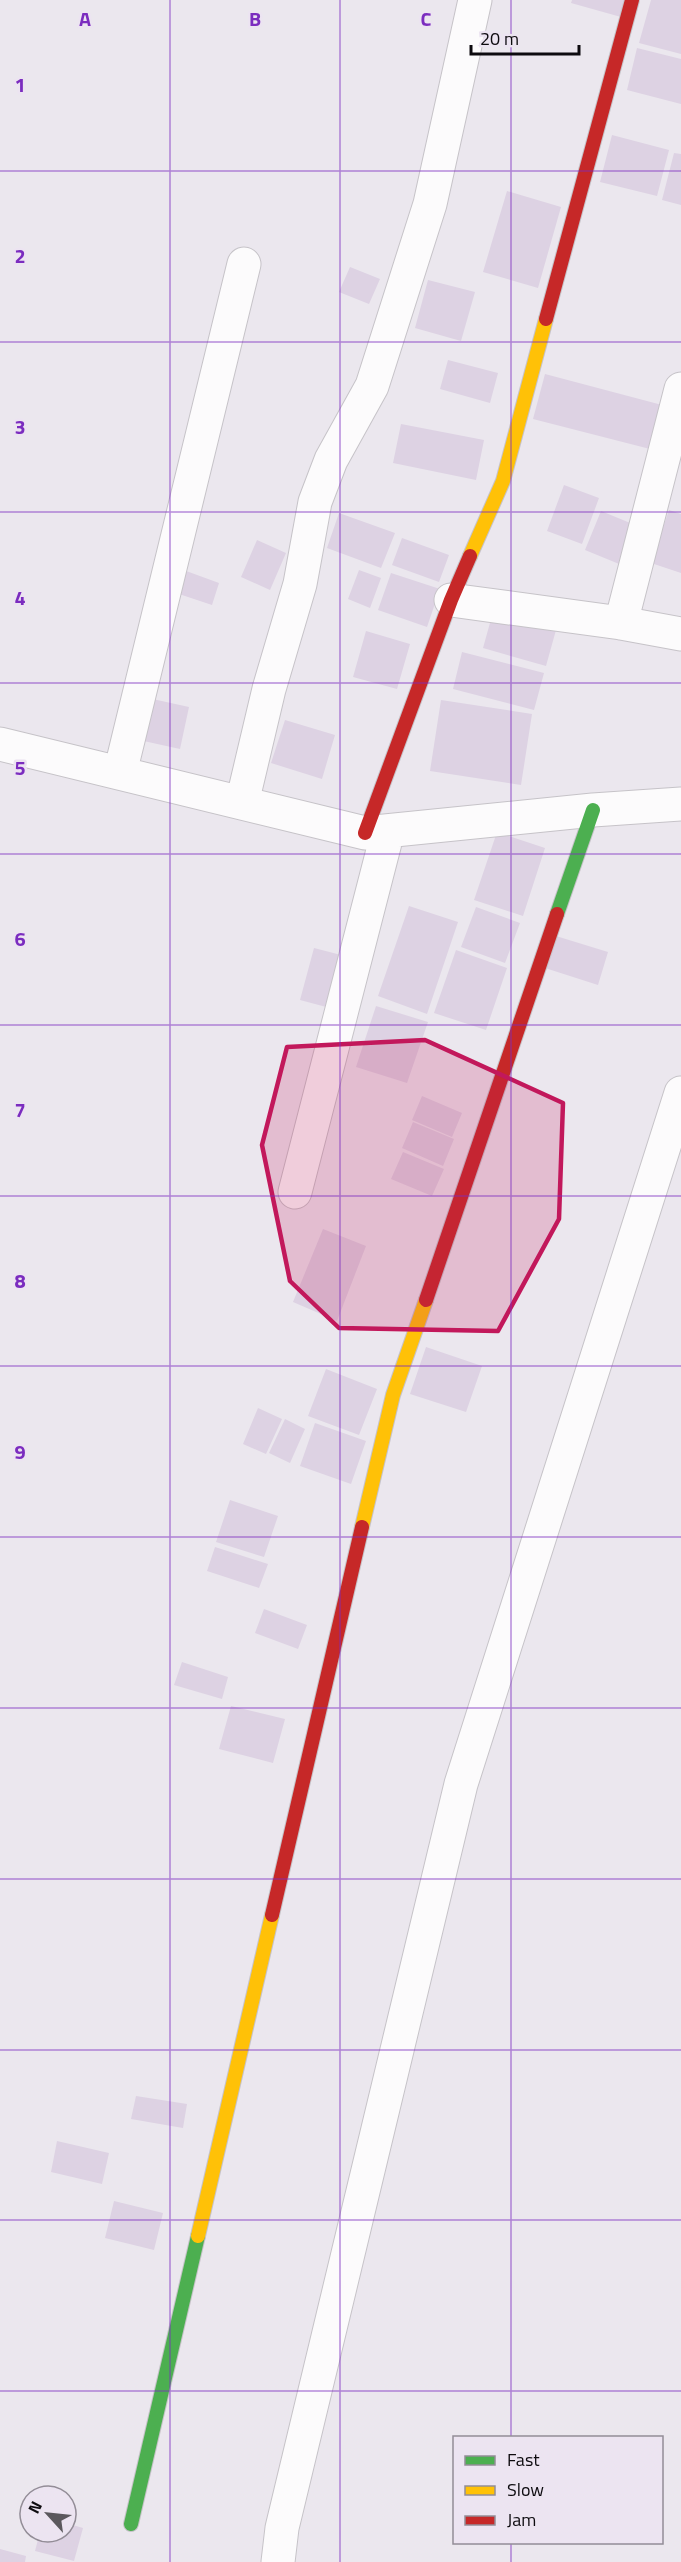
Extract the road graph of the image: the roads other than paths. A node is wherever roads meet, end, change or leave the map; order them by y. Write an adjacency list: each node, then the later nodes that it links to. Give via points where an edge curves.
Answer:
1 (475, 0): 10 (street, via 430,204 372,386 332,460 315,502 300,584 269,689)
2 (632, 0): 5 (street, via 503,480)
3 (243, 264): 9 (street)
4 (681, 389): 6 (street)
5 (451, 600): 6 (street); 13 (street)
6 (621, 623): 7 (street)
7 (681, 634)
8 (0, 744): 9 (street)
9 (120, 773): 10 (street)
10 (242, 803): 13 (street)
11 (681, 804): 12 (street)
12 (593, 810): 13 (street); 16 (street, via 393,1395)
13 (377, 832): 15 (street)
14 (681, 1093): 17 (street, via 461,1784 285,2517)
15 (295, 1192)
16 (131, 2524)
17 (278, 2562)

